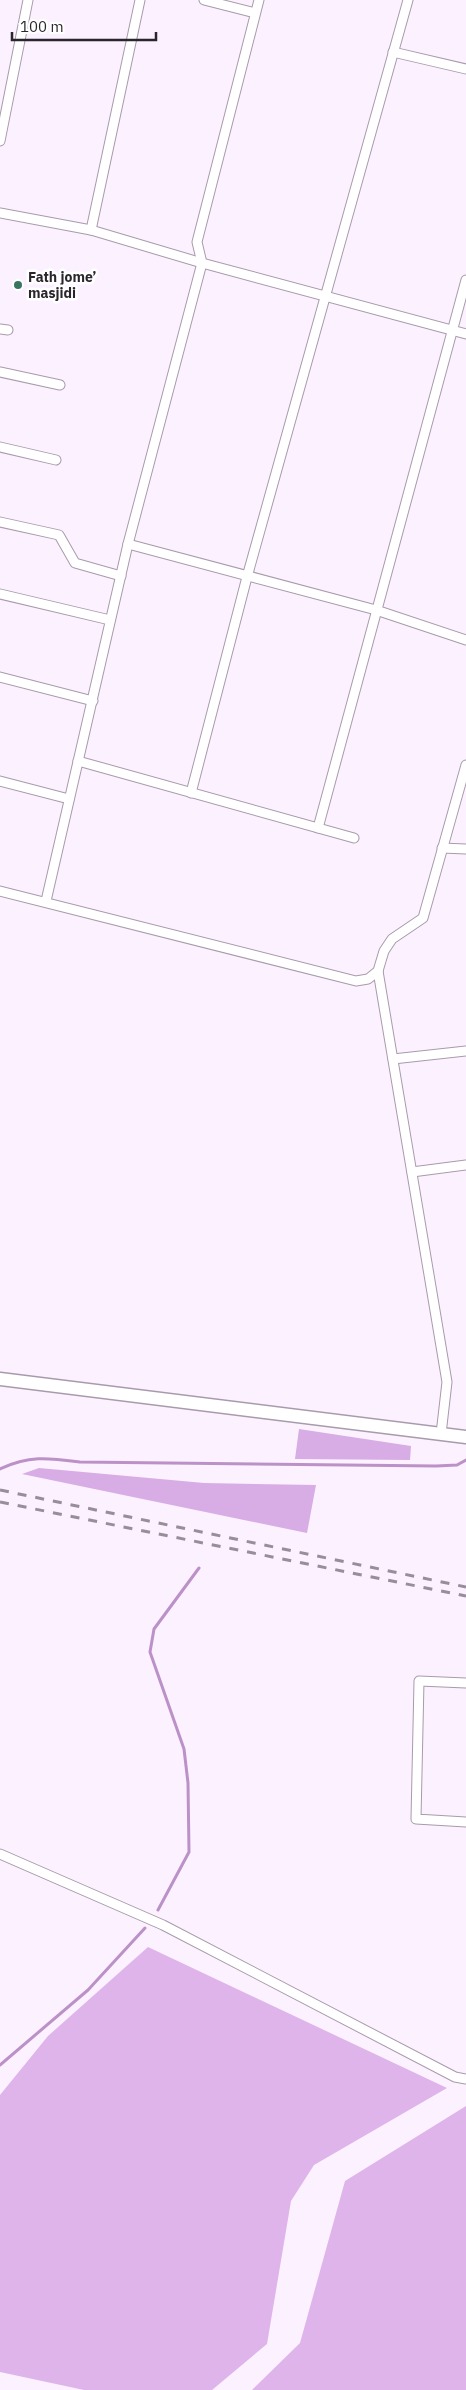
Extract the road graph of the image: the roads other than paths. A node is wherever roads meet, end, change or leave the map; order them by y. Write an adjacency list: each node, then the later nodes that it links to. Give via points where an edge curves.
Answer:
1 (28, 0): 9 (street)
2 (140, 0): 11 (street)
3 (204, 0): 6 (street)
4 (259, 0): 6 (street)
5 (408, 0): 7 (street)
6 (255, 13): 12 (street, via 197,242)
7 (393, 52): 8 (street); 14 (street)
8 (466, 70)
9 (0, 141)
10 (0, 213): 11 (street)
11 (91, 230): 12 (street)
12 (202, 263): 14 (street); 22 (street)
13 (466, 280): 15 (street)
14 (326, 297): 15 (street); 24 (street)
15 (452, 330): 16 (street); 26 (street)
16 (466, 334)
17 (0, 372): 18 (street)
18 (60, 385)
19 (0, 447): 20 (street)
20 (56, 460)
21 (0, 522): 23 (street, via 59,535 76,563)
22 (128, 544): 23 (street); 24 (street)
23 (121, 576): 27 (street)
24 (247, 577): 26 (street); 34 (street)
25 (0, 594): 27 (street)
26 (376, 610): 28 (street); 36 (street)
27 (110, 620): 30 (street)
28 (466, 640)
29 (0, 676): 30 (street)
30 (93, 701): 31 (street)
31 (78, 761): 34 (street); 35 (street)
32 (466, 765): 38 (street)
33 (0, 781): 35 (street)
34 (190, 793): 36 (street)
35 (69, 799): 41 (street)
36 (318, 828): 37 (street)
37 (354, 838)
38 (442, 848): 39 (street); 42 (street, via 424,918 392,939 384,951)
39 (466, 849)
40 (0, 891): 41 (street)
41 (46, 901): 42 (street, via 356,982 368,979)
42 (378, 971): 44 (street)
43 (466, 1051): 44 (street)
44 (393, 1059): 46 (street)
45 (466, 1165): 46 (street)
46 (412, 1172): 48 (street, via 447,1382)
47 (0, 1379): 48 (main road)
48 (441, 1434): 49 (main road)
49 (464, 1437)
50 (466, 1683): 51 (street, via 419,1681 416,1819)
51 (466, 1822)
52 (0, 1854): 53 (street, via 163,1925 455,2077)
53 (466, 2079)

